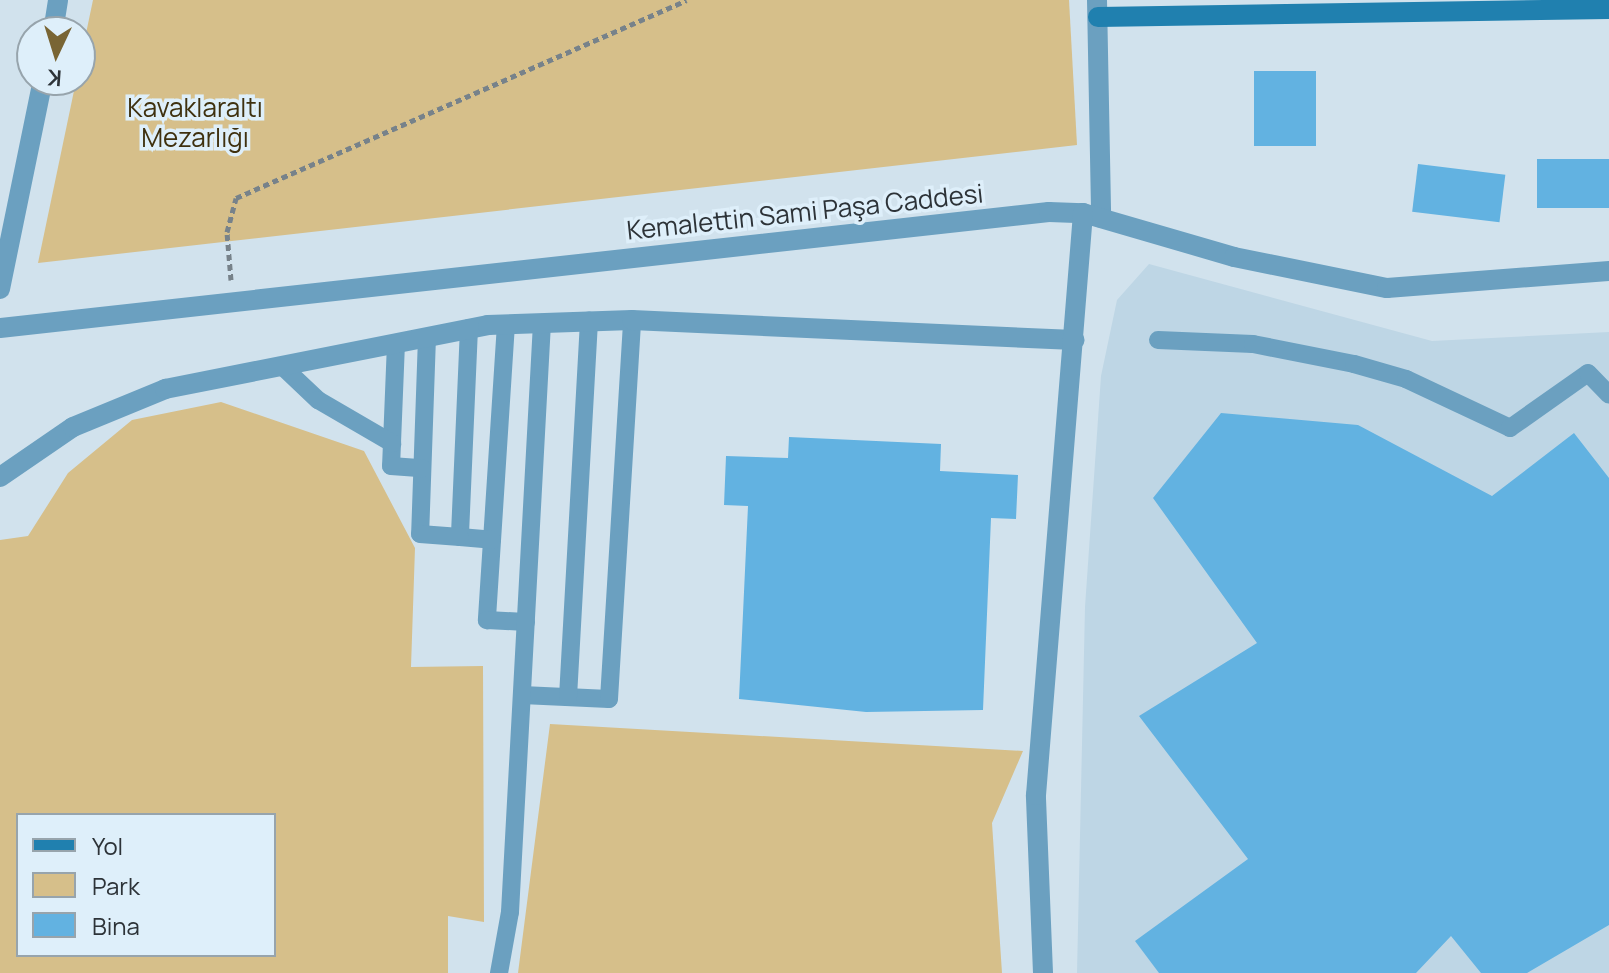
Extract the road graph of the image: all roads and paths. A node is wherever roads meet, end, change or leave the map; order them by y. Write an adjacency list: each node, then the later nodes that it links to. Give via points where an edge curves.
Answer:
1 (686, 0): 8 (path, via 236,198 227,232)
2 (1098, 8): 3 (main road); 5 (street)
3 (1609, 9)
4 (40, 96): 7 (street)
5 (1092, 215): 6 (street, Kemalettin Sami Paşa Caddesi, via 1234,257 1387,288); 8 (street, Kemalettin Sami Paşa Caddesi, via 920,224); 16 (street)
6 (1609, 271)
7 (0, 289)
8 (232, 305): 13 (street, Kemalettin Sami Paşa Caddesi)
9 (632, 320): 10 (street); 16 (street); 28 (lane, via 609,699)
10 (589, 321): 11 (street); 28 (lane)
11 (542, 323): 12 (street); 26 (lane)
12 (506, 324): 14 (street); 25 (lane)
13 (0, 328)
14 (469, 328): 15 (street); 24 (lane)
15 (427, 337): 18 (street); 22 (lane)
16 (1075, 340): 30 (street, via 1036,795)
17 (1158, 340): 20 (lane, via 1253,344 1354,364 1406,379 1510,428 1588,373)
18 (396, 343): 19 (street); 21 (lane)
19 (282, 366): 21 (lane, via 318,400); 23 (street, via 127,402 26,454)
20 (1609, 395)
21 (392, 443): 22 (lane, via 391,466)
22 (422, 468): 24 (lane, via 420,534)
23 (0, 477)
24 (460, 537): 25 (lane)
25 (492, 540): 26 (lane, via 487,620)
26 (526, 622): 27 (lane)
27 (522, 695): 28 (lane); 29 (lane, via 510,912)
28 (568, 697)
29 (499, 973)
30 (1043, 973)

